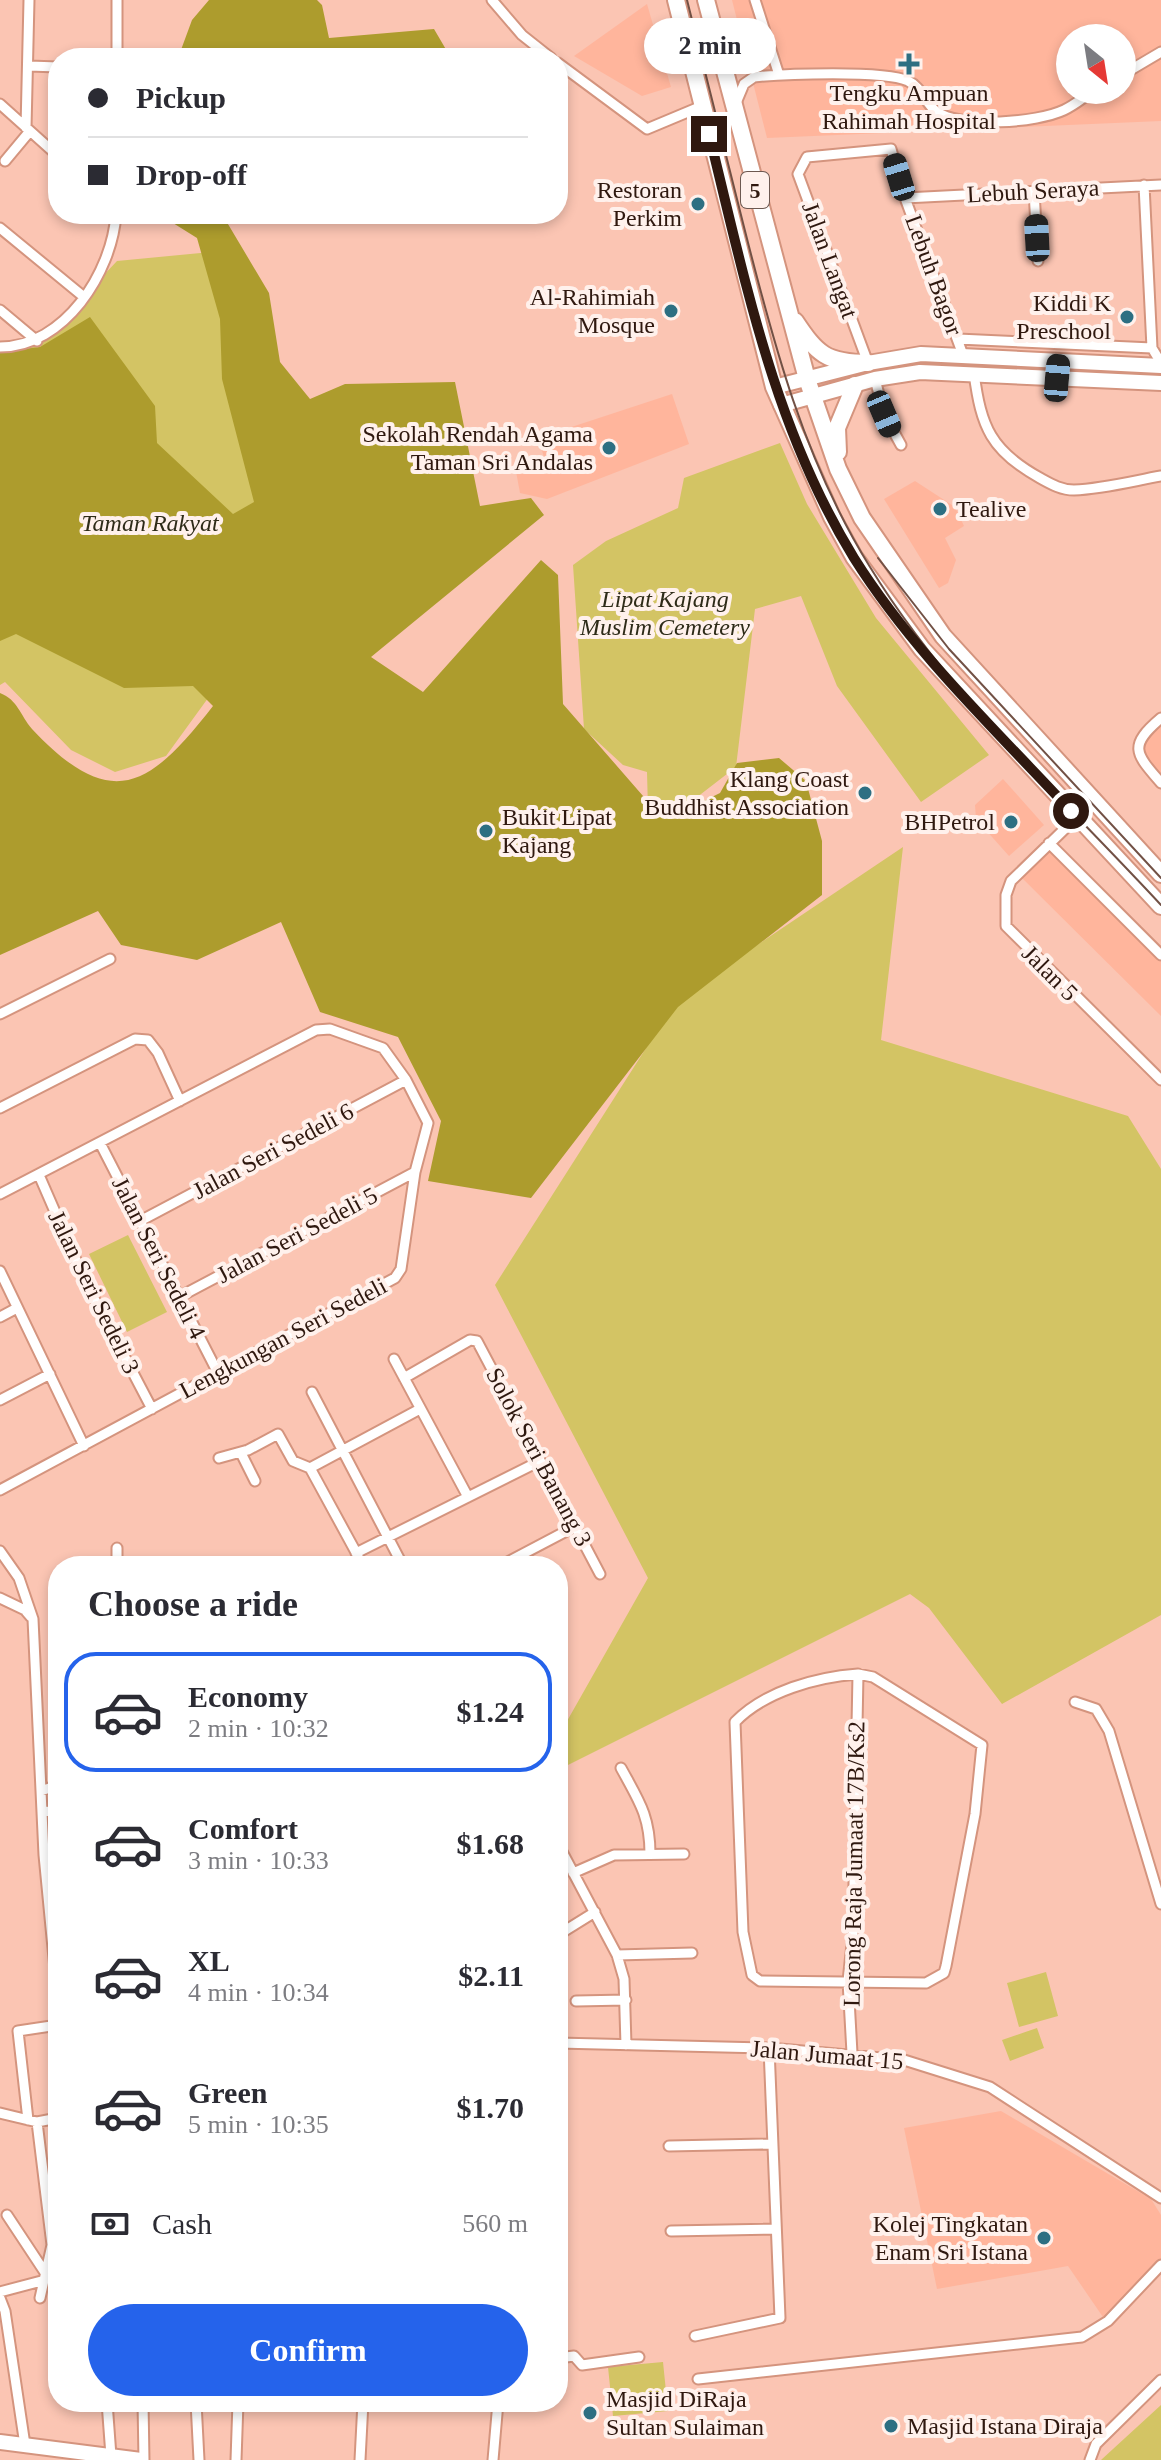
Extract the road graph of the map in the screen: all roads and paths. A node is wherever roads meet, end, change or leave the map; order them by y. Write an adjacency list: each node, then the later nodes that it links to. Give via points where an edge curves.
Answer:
1 (29, 0): 10 (street)
2 (117, 0): 7 (street)
3 (492, 0): 8 (street)
4 (676, 0): 17 (highway, 5)
5 (706, 0): 18 (highway, 5)
6 (755, 0): 14 (street)
7 (117, 48)
8 (538, 48)
9 (1161, 52): 12 (street)
10 (29, 66): 11 (street); 19 (street)
11 (48, 67)
12 (1136, 67)
13 (568, 70): 17 (street, via 647,129)
14 (779, 75): 16 (street, via 907,80 938,112 976,121 1033,119); 18 (street, via 754,77 744,84)
15 (0, 104): 19 (street)
16 (1073, 104)
17 (702, 106): 50 (highway, 5)
18 (735, 108): 33 (highway, 5)
19 (28, 130): 20 (street); 22 (street)
20 (48, 147)
21 (807, 157): 26 (street, Lebuh Bagor, via 891,149); 41 (street, Jalan Langat, via 798,174)
22 (5, 161)
23 (1144, 185): 24 (street, Lebuh Seraya); 25 (street, Lebuh Seraya); 31 (street)
24 (1161, 185)
25 (1034, 191): 26 (street, Lebuh Seraya); 29 (street)
26 (905, 198): 35 (street, Lebuh Bagor)
27 (114, 224): 32 (street, via 109,251)
28 (0, 228): 32 (street)
29 (1038, 261)
30 (1161, 278): 31 (street)
31 (1149, 279): 38 (street)
32 (84, 297): 36 (street)
33 (785, 307): 41 (highway, via 817,353); 46 (highway, 5)
34 (0, 310): 36 (street)
35 (958, 339): 38 (street); 39 (street, Lebuh Bagor)
36 (37, 341): 37 (street)
37 (0, 347)
38 (1152, 348): 42 (street); 43 (street)
39 (963, 355): 40 (main road); 41 (main road, via 921,354)
40 (1058, 361): 43 (main road); 45 (main road)
41 (868, 363): 46 (main road)
42 (1161, 364): 43 (main road)
43 (1141, 365)
44 (974, 373): 45 (main road); 47 (main road, via 920,372); 55 (street, via 980,411 994,445 1006,458 1057,487 1073,490)
45 (1057, 378): 48 (main road)
46 (807, 379): 50 (main road); 51 (highway, 5)
47 (875, 379): 49 (main road); 53 (street, via 884,414)
48 (1161, 383)
49 (855, 385): 51 (main road); 54 (highway, via 837,428)
50 (774, 387): 52 (highway, 5)
51 (814, 397): 52 (main road); 54 (highway, 5)
52 (781, 405): 58 (highway, 5, via 832,517 895,617)
53 (901, 445)
54 (838, 469): 60 (highway, 5, via 869,529 943,636)
55 (1161, 476)
56 (1161, 718): 57 (street, via 1140,735 1137,746 1140,759)
57 (1161, 783)
58 (1077, 817): 59 (street, Jalan 5); 61 (highway, 5)
59 (1049, 843): 62 (street); 66 (street, Jalan 5, via 1008,887 1009,932)
60 (1161, 874)
61 (1161, 906)
62 (1161, 955)
63 (110, 959): 64 (street)
64 (0, 1014)
65 (406, 1080): 67 (street, Lengkungan Seri Sedeli, via 383,1048 330,1029 316,1030); 70 (street, Lengkungan Seri Sedeli, via 428,1123); 73 (street, Jalan Seri Sedeli 6)
66 (1161, 1080)
67 (180, 1101): 68 (street, via 158,1053 148,1040 135,1039); 69 (street, Lengkungan Seri Sedeli)
68 (0, 1108)
69 (100, 1143): 71 (street, Lengkungan Seri Sedeli); 73 (street, Jalan Seri Sedeli 4)
70 (415, 1172): 75 (street, Jalan Seri Sedeli 5); 79 (street, Lengkungan Seri Sedeli, via 401,1269 395,1278)
71 (39, 1175): 72 (street, Lengkungan Seri Sedeli); 84 (street, Jalan Seri Sedeli 3, via 86,1283)
72 (0, 1194)
73 (140, 1221): 75 (street, Jalan Seri Sedeli 4)
74 (0, 1271): 76 (street)
75 (179, 1297): 79 (street, Jalan Seri Sedeli 4)
76 (17, 1308): 77 (street); 80 (street)
77 (0, 1317)
78 (394, 1359): 81 (street)
79 (218, 1373): 84 (street, Lengkungan Seri Sedeli)
80 (50, 1374): 83 (street); 86 (street)
81 (404, 1378): 85 (street); 90 (street, Solok Seri Banang 3, via 470,1340 477,1341)
82 (312, 1392): 87 (street)
83 (0, 1400)
84 (152, 1409): 86 (street, Lengkungan Seri Sedeli)
85 (420, 1409): 87 (street); 94 (street)
86 (84, 1446): 93 (street, Lengkungan Seri Sedeli)
87 (344, 1452): 91 (street); 96 (street)
88 (241, 1453): 89 (street); 91 (street, via 278,1434 293,1461); 92 (street)
89 (219, 1458)
90 (540, 1461): 94 (street); 95 (street, Solok Seri Banang 3)
91 (310, 1468): 99 (street)
92 (255, 1481)
93 (0, 1490)
94 (468, 1497): 96 (street)
95 (576, 1526): 103 (street); 104 (street, Solok Seri Banang 3)
96 (389, 1537): 99 (street); 102 (street)
97 (117, 1548): 100 (street)
98 (0, 1551): 106 (street, via 19,1578)
99 (356, 1553): 101 (street)
100 (117, 1556)
101 (357, 1556)
102 (398, 1556)
103 (519, 1556)
104 (600, 1574)
105 (0, 1598): 106 (street)
106 (33, 1619): 111 (street)
107 (858, 1674): 124 (street, Lorong Raja Jumaat 17B/Ks2); 124 (street, via 873,1677 974,1738 983,1752 944,1973 926,1983); 124 (street, via 797,1686 735,1722 743,1932 752,1975 760,1981)
108 (1075, 1702): 119 (street, via 1096,1709 1109,1731)
109 (621, 1768): 114 (street, via 646,1812)
110 (48, 1789): 111 (street)
111 (41, 1791): 112 (street)
112 (42, 1811): 113 (street); 118 (street)
113 (48, 1811)
114 (650, 1854): 115 (street); 117 (street, via 614,1855)
115 (684, 1854)
116 (568, 1863): 117 (street)
117 (573, 1873): 120 (street)
118 (48, 1876)
119 (1161, 1904)
120 (595, 1912): 121 (street); 123 (street)
121 (568, 1929)
122 (692, 1953): 123 (street)
123 (617, 1955): 125 (street)
124 (848, 1981): 131 (street, Lorong Raja Jumaat 17B/Ks2)
125 (626, 2000): 126 (street); 129 (street)
126 (576, 2001)
127 (48, 2026): 134 (street, via 18,2031)
128 (568, 2043): 129 (street, Jalan Jumaat 15)
129 (626, 2045): 130 (street, Jalan Jumaat 15)
130 (769, 2048): 131 (street, Jalan Jumaat 15); 135 (street)
131 (852, 2053): 137 (street, Jalan Jumaat 15, via 904,2060 990,2087)
132 (0, 2113): 134 (street)
133 (48, 2119): 134 (street)
134 (33, 2121): 139 (street)
135 (770, 2144): 136 (street); 140 (street)
136 (669, 2146)
137 (1160, 2194)
138 (7, 2215): 144 (street)
139 (48, 2219)
140 (775, 2229): 141 (street); 148 (street, via 780,2318)
141 (671, 2231)
142 (1161, 2265): 151 (street, via 1108,2321 1082,2337)
143 (48, 2266): 144 (street)
144 (46, 2277): 145 (street); 147 (street)
145 (0, 2292)
146 (0, 2298): 160 (street)
147 (40, 2298)
148 (695, 2336)
149 (568, 2357): 150 (street, via 595,2366)
150 (639, 2357)
151 (698, 2379)
152 (1161, 2380): 168 (street, via 1096,2444)
153 (108, 2412): 161 (street)
154 (143, 2412): 163 (street)
155 (197, 2412): 164 (street)
156 (238, 2412): 165 (street)
157 (362, 2412): 166 (street)
158 (497, 2412): 167 (street)
159 (0, 2442): 160 (main road)
160 (25, 2445): 161 (main road)
161 (111, 2456): 162 (main road)
162 (134, 2460): 163 (main road)
163 (142, 2460)
164 (199, 2460)
165 (236, 2460)
166 (360, 2460)
167 (493, 2460)
168 (1090, 2460)

